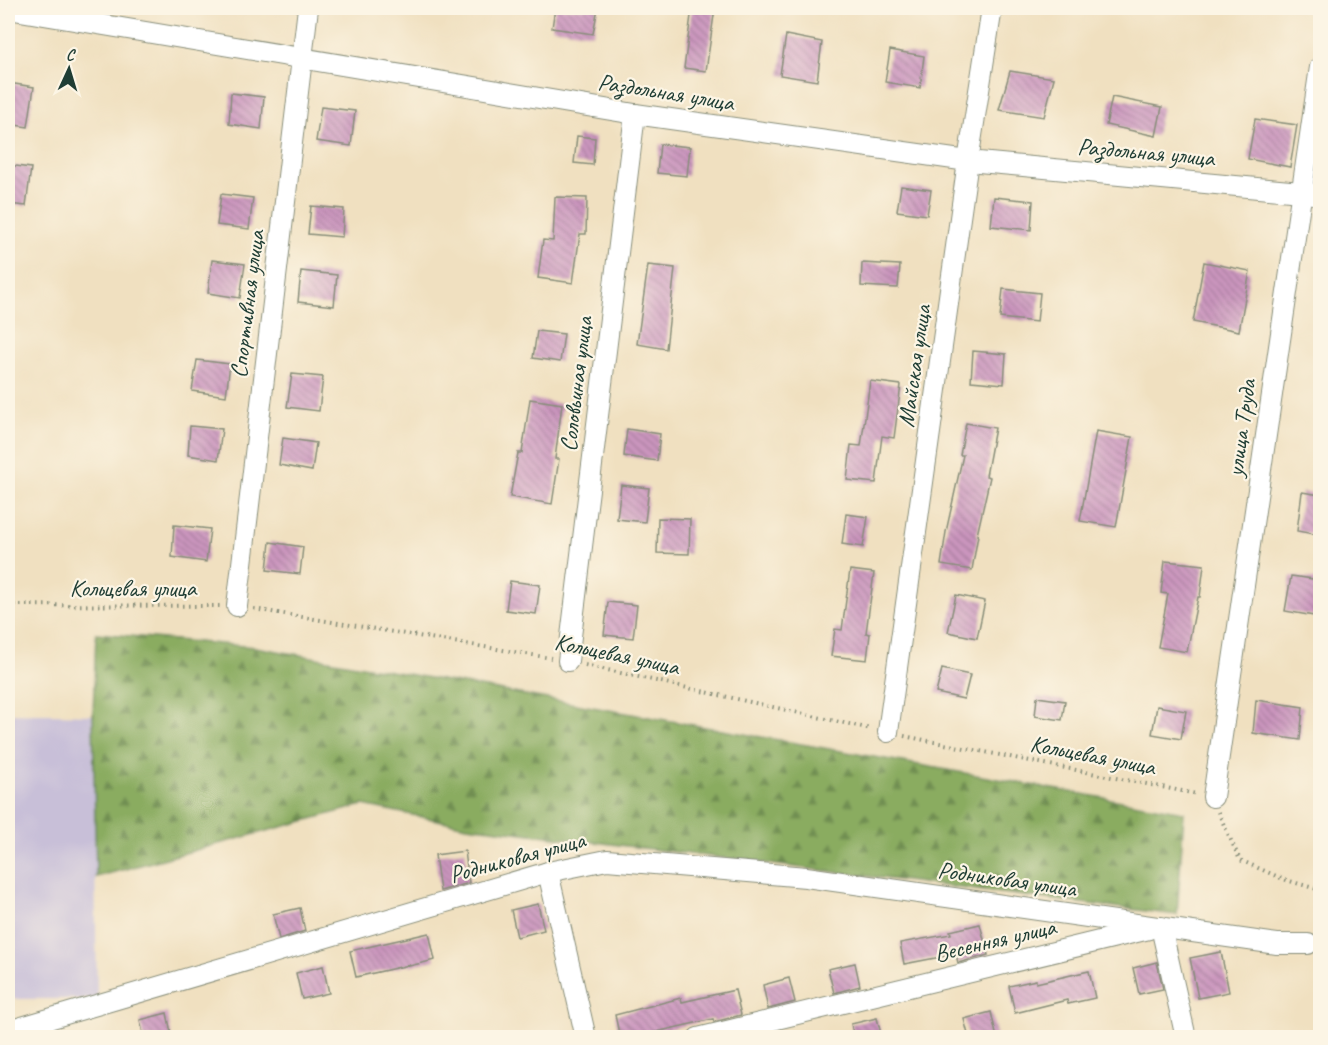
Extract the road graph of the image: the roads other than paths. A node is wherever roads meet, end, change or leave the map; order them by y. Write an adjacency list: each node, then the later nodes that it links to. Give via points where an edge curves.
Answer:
1 (308, 8): 4 (street, Спортивная улица)
2 (992, 8): 7 (street, Майская улица)
3 (8, 9): 4 (street, Раздольная улица)
4 (302, 58): 6 (street, Раздольная улица); 9 (street, Спортивная улица)
5 (1320, 67): 8 (street, улица Труда)
6 (635, 114): 7 (street, Раздольная улица); 10 (street, Соловьиная улица)
7 (968, 161): 8 (street, Раздольная улица); 11 (street, Майская улица)
8 (1311, 194): 12 (street, улица Труда)
9 (237, 606)
10 (568, 661)
11 (888, 732)
12 (1212, 797)
13 (548, 872): 14 (street, Родниковая улица, via 607,860 806,877); 16 (street, Родниковая улица); 17 (street)
14 (1161, 927): 15 (street, Весенняя улица, via 1277,944); 18 (street, Весенняя улица); 19 (street)
15 (1308, 944)
16 (8, 1030)
17 (586, 1038)
18 (698, 1038)
19 (1185, 1038)

